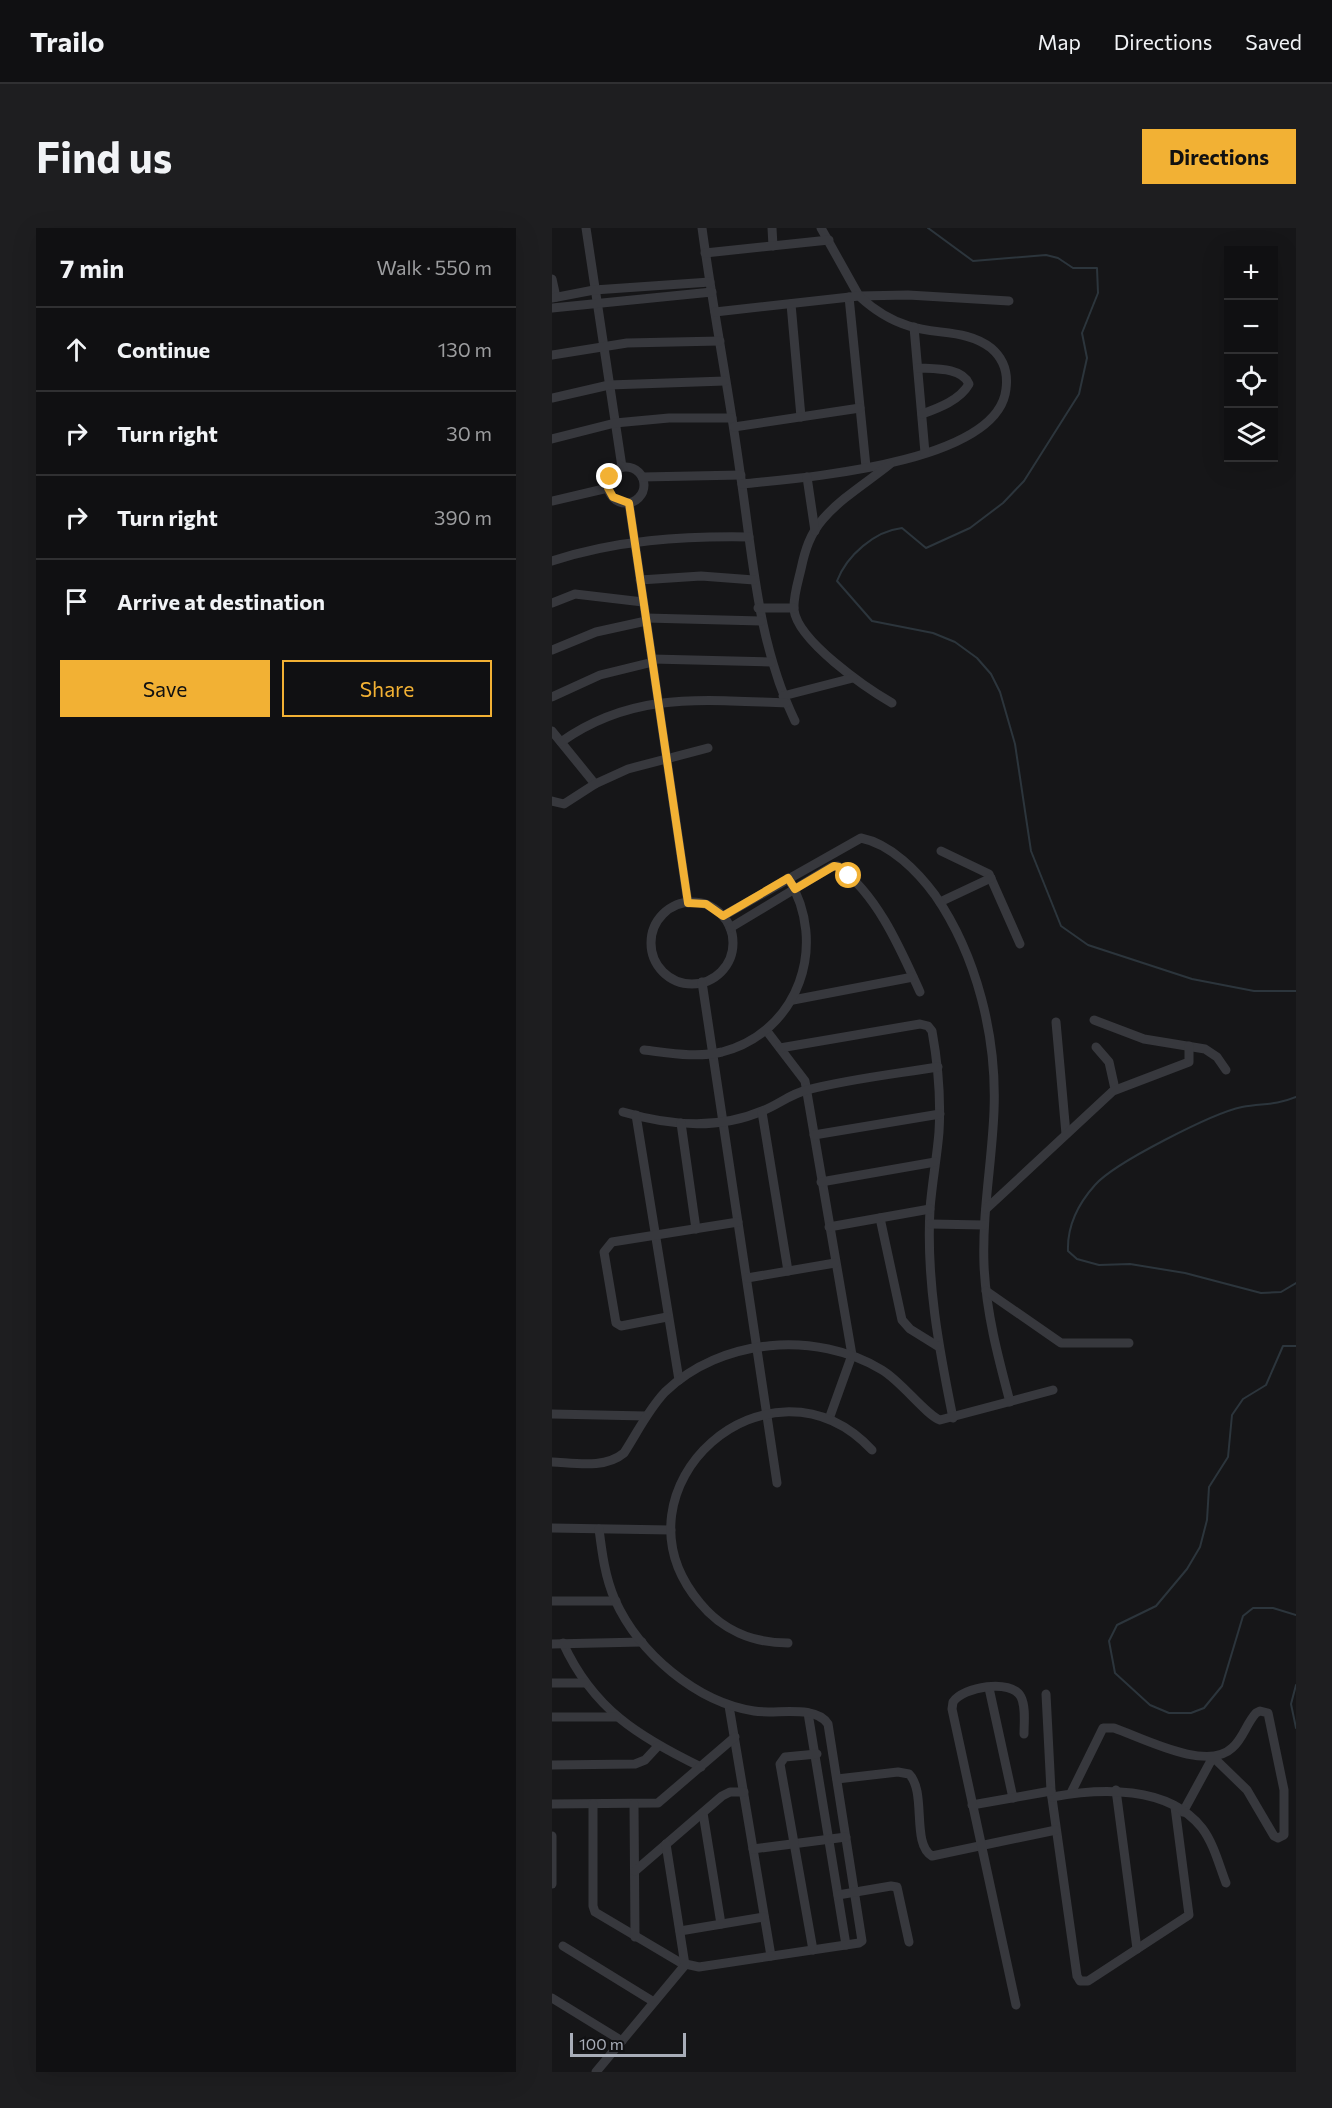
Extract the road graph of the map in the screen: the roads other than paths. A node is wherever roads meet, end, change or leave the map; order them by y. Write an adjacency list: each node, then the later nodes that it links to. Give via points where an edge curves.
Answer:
1 (586, 228): 10 (street)
2 (702, 228): 7 (street)
3 (771, 228): 6 (street)
4 (821, 228): 5 (street)
5 (829, 240): 6 (street); 11 (street)
6 (773, 246): 7 (street)
7 (705, 253): 9 (street)
8 (552, 279): 12 (street)
9 (711, 287): 10 (street); 14 (street); 17 (street)
10 (594, 291): 12 (street); 14 (street)
11 (854, 296): 13 (street); 15 (street); 18 (street, via 873,310); 26 (street)
12 (554, 297)
13 (1009, 301)
14 (596, 302): 16 (street); 20 (street)
15 (791, 304): 17 (street); 28 (street)
16 (552, 308)
17 (715, 312): 19 (street)
18 (914, 327): 22 (street); 32 (street, via 971,338 992,349 1004,364 1007,381 1005,401 988,424 954,443)
19 (720, 341): 20 (street); 23 (street)
20 (603, 346): 21 (street); 24 (street)
21 (552, 355)
22 (918, 368): 27 (street); 27 (street, via 953,371 967,378 969,384 952,400)
23 (726, 381): 24 (street); 29 (street)
24 (609, 385): 25 (street); 30 (street)
25 (552, 399)
26 (860, 408): 28 (street); 35 (street)
27 (922, 414): 32 (street)
28 (801, 417): 29 (street)
29 (733, 422): 30 (street, via 669,418); 38 (street)
30 (615, 423): 31 (street); 34 (street)
31 (552, 439)
32 (925, 453): 33 (street)
33 (892, 462): 35 (street); 42 (street, via 824,518)
34 (622, 467): 36 (street, via 634,468); 39 (street, via 613,473)
35 (866, 467): 37 (street)
36 (642, 477): 38 (street); 41 (street, via 642,494)
37 (807, 477): 38 (street); 42 (street)
38 (741, 480): 43 (street)
39 (608, 488): 40 (street); 41 (street, via 617,501)
40 (552, 501)
41 (629, 503): 44 (street)
42 (815, 531): 51 (street, via 807,545)
43 (749, 537): 44 (street); 47 (street)
44 (634, 542): 45 (street); 46 (street)
45 (552, 561)
46 (640, 580): 47 (street, via 701,576); 48 (street)
47 (754, 580): 50 (street)
48 (643, 602): 49 (street, via 575,594); 52 (street)
49 (552, 603)
50 (758, 608): 51 (street); 53 (street)
51 (794, 608): 57 (street, via 804,629)
52 (646, 619): 53 (street); 54 (street, via 596,632); 55 (street)
53 (761, 621): 56 (street)
54 (552, 650)
55 (652, 660): 56 (street); 58 (street, via 600,675); 60 (street)
56 (771, 662): 59 (street)
57 (853, 678): 59 (street); 61 (street)
58 (552, 697)
59 (785, 700): 60 (street); 62 (street)
60 (658, 702): 64 (street, via 608,716); 66 (street)
61 (892, 703)
62 (795, 721)
63 (552, 730): 64 (street)
64 (561, 741): 67 (street)
65 (708, 748): 66 (street)
66 (667, 757): 67 (street); 74 (street)
67 (595, 784): 68 (street, via 564,804)
68 (552, 801)
69 (941, 851): 71 (street, via 984,870)
70 (788, 878): 72 (street); 73 (street, via 861,838 910,865); 75 (street)
71 (991, 878): 73 (street); 77 (street)
72 (795, 889): 76 (street); 78 (street, via 831,867 839,867 884,920); 81 (street, via 803,907 808,940 804,972)
73 (940, 902): 105 (street, via 973,971 989,1040 994,1109)
74 (688, 903): 75 (street, via 706,904); 79 (street, via 672,907 662,915 654,927 652,947 659,966 669,976 681,982)
75 (723, 916): 76 (street)
76 (730, 928): 79 (street, via 733,948 728,961 720,972)
77 (1020, 944)
78 (913, 977): 80 (street); 81 (street)
79 (702, 982): 89 (street)
80 (920, 992)
81 (793, 1000): 84 (street)
82 (1094, 1020): 85 (street, via 1144,1039)
83 (1056, 1022): 100 (street)
84 (766, 1030): 87 (street); 89 (street, via 741,1045)
85 (1189, 1046): 91 (street, via 1209,1052); 92 (street, via 1188,1063)
86 (1096, 1047): 92 (street, via 1109,1062)
87 (780, 1048): 90 (street, via 923,1024 932,1031); 93 (street, via 802,1076)
88 (644, 1050): 89 (street)
89 (713, 1054): 98 (street)
90 (938, 1067): 93 (street); 96 (street)
91 (1226, 1070)
92 (1115, 1089): 100 (street)
93 (806, 1090): 95 (street); 101 (street)
94 (622, 1112): 97 (street)
95 (762, 1112): 98 (street); 114 (street)
96 (940, 1114): 101 (street); 102 (street)
97 (636, 1115): 99 (street); 112 (street)
98 (723, 1122): 99 (street); 107 (street)
99 (681, 1123): 111 (street)
100 (1066, 1134): 105 (street)
101 (814, 1136): 103 (street)
102 (935, 1162): 103 (street); 104 (street)
103 (821, 1182): 110 (street)
104 (930, 1209): 106 (street); 108 (street)
105 (986, 1209): 109 (street)
106 (880, 1218): 110 (street); 120 (street, via 902,1320)
107 (738, 1222): 111 (street); 115 (street)
108 (930, 1224): 109 (street); 120 (street, via 932,1293)
109 (984, 1225): 116 (street)
110 (829, 1227): 113 (street)
111 (696, 1229): 112 (street)
112 (654, 1235): 117 (street); 117 (street, via 612,1242 606,1249 615,1321 621,1326)
113 (835, 1263): 114 (street); 121 (street)
114 (788, 1271): 115 (street)
115 (747, 1278): 119 (street)
116 (986, 1291): 118 (street, via 1061,1343); 124 (street)
117 (668, 1317): 122 (street)
118 (1129, 1343)
119 (757, 1347): 121 (street, via 797,1345); 122 (street, via 709,1362); 126 (street)
120 (939, 1347): 128 (street)
121 (852, 1354): 128 (street, via 894,1378 933,1417); 129 (street)
122 (679, 1380): 127 (street)
123 (1053, 1390): 124 (street)
124 (1010, 1402): 128 (street)
125 (552, 1414): 127 (street)
126 (767, 1414): 129 (street, via 800,1413); 132 (street); 135 (street, via 735,1425 700,1451 679,1488)
127 (646, 1416): 131 (street, via 624,1453 612,1460)
128 (953, 1418)
129 (829, 1419): 130 (street)
130 (872, 1450)
131 (552, 1462)
132 (777, 1483)
133 (552, 1528): 134 (street)
134 (599, 1528): 135 (street); 137 (street, via 607,1577)
135 (671, 1530): 140 (street, via 681,1573 705,1610 739,1633 758,1640)
136 (552, 1601): 137 (street)
137 (616, 1601): 138 (street)
138 (642, 1642): 139 (street); 146 (street, via 696,1690)
139 (563, 1643): 141 (street); 143 (street)
140 (788, 1643)
141 (552, 1644)
142 (552, 1683): 143 (street)
143 (585, 1683): 149 (street)
144 (989, 1688): 150 (street, via 1010,1688 1020,1696); 164 (street); 168 (street, via 961,1694 952,1705)
145 (1046, 1694): 163 (street)
146 (729, 1706): 147 (street, via 777,1714); 151 (street)
147 (808, 1713): 153 (street); 155 (street, via 822,1717 828,1724)
148 (552, 1717): 149 (street)
149 (616, 1717): 152 (street)
150 (1024, 1734)
151 (735, 1737): 158 (street); 161 (street)
152 (658, 1746): 156 (street, via 645,1760 635,1764); 158 (street)
153 (817, 1754): 157 (street); 176 (street, via 785,1758 780,1764)
154 (1213, 1757): 154 (street, via 1233,1747 1256,1713 1268,1713 1285,1801 1282,1836 1274,1836 1246,1790); 162 (street, via 1194,1756 1106,1727 1099,1732); 169 (street)
155 (834, 1763): 157 (street); 159 (street)
156 (552, 1765)
157 (818, 1765): 174 (street)
158 (701, 1767): 167 (street, via 662,1801)
159 (837, 1779): 173 (street); 177 (street, via 909,1774 915,1783 926,1852 935,1856)
160 (1116, 1790): 162 (street); 169 (street); 191 (street)
161 (744, 1792): 170 (street, via 726,1794); 178 (street)
162 (1071, 1793): 163 (street)
163 (1051, 1794): 164 (street); 171 (street)
164 (1013, 1798): 168 (street)
165 (552, 1804): 166 (street)
166 (593, 1804): 167 (street); 187 (street, via 594,1909 599,1917)
167 (634, 1804): 179 (street)
168 (972, 1805): 177 (street)
169 (1179, 1810): 180 (street, via 1207,1835); 191 (street, via 1189,1915)
170 (703, 1813): 175 (street); 185 (street)
171 (1056, 1830): 177 (street); 191 (street, via 1078,1979 1088,1981)
172 (552, 1836): 181 (street)
173 (846, 1837): 174 (street); 182 (street)
174 (830, 1839): 176 (street); 183 (street)
175 (666, 1844): 179 (street); 186 (street)
176 (794, 1844): 178 (street); 192 (street)
177 (981, 1846): 197 (street)
178 (753, 1849): 184 (street)
179 (634, 1871): 187 (street)
180 (1226, 1883)
181 (552, 1884)
182 (855, 1892): 183 (street); 188 (street, via 891,1886 898,1889); 189 (street, via 862,1941)
183 (838, 1895): 189 (street)
184 (764, 1917): 185 (street); 193 (street)
185 (721, 1924): 186 (street)
186 (680, 1931): 194 (street)
187 (635, 1937): 194 (street)
188 (909, 1942)
189 (846, 1945): 192 (street)
190 (562, 1946): 196 (street)
191 (1137, 1949)
192 (813, 1950): 193 (street)
193 (771, 1956): 194 (street)
194 (685, 1965): 196 (street)
195 (552, 1998): 198 (street)
196 (654, 2002): 198 (street)
197 (1016, 2005)
198 (622, 2041): 199 (street)
199 (596, 2072)

